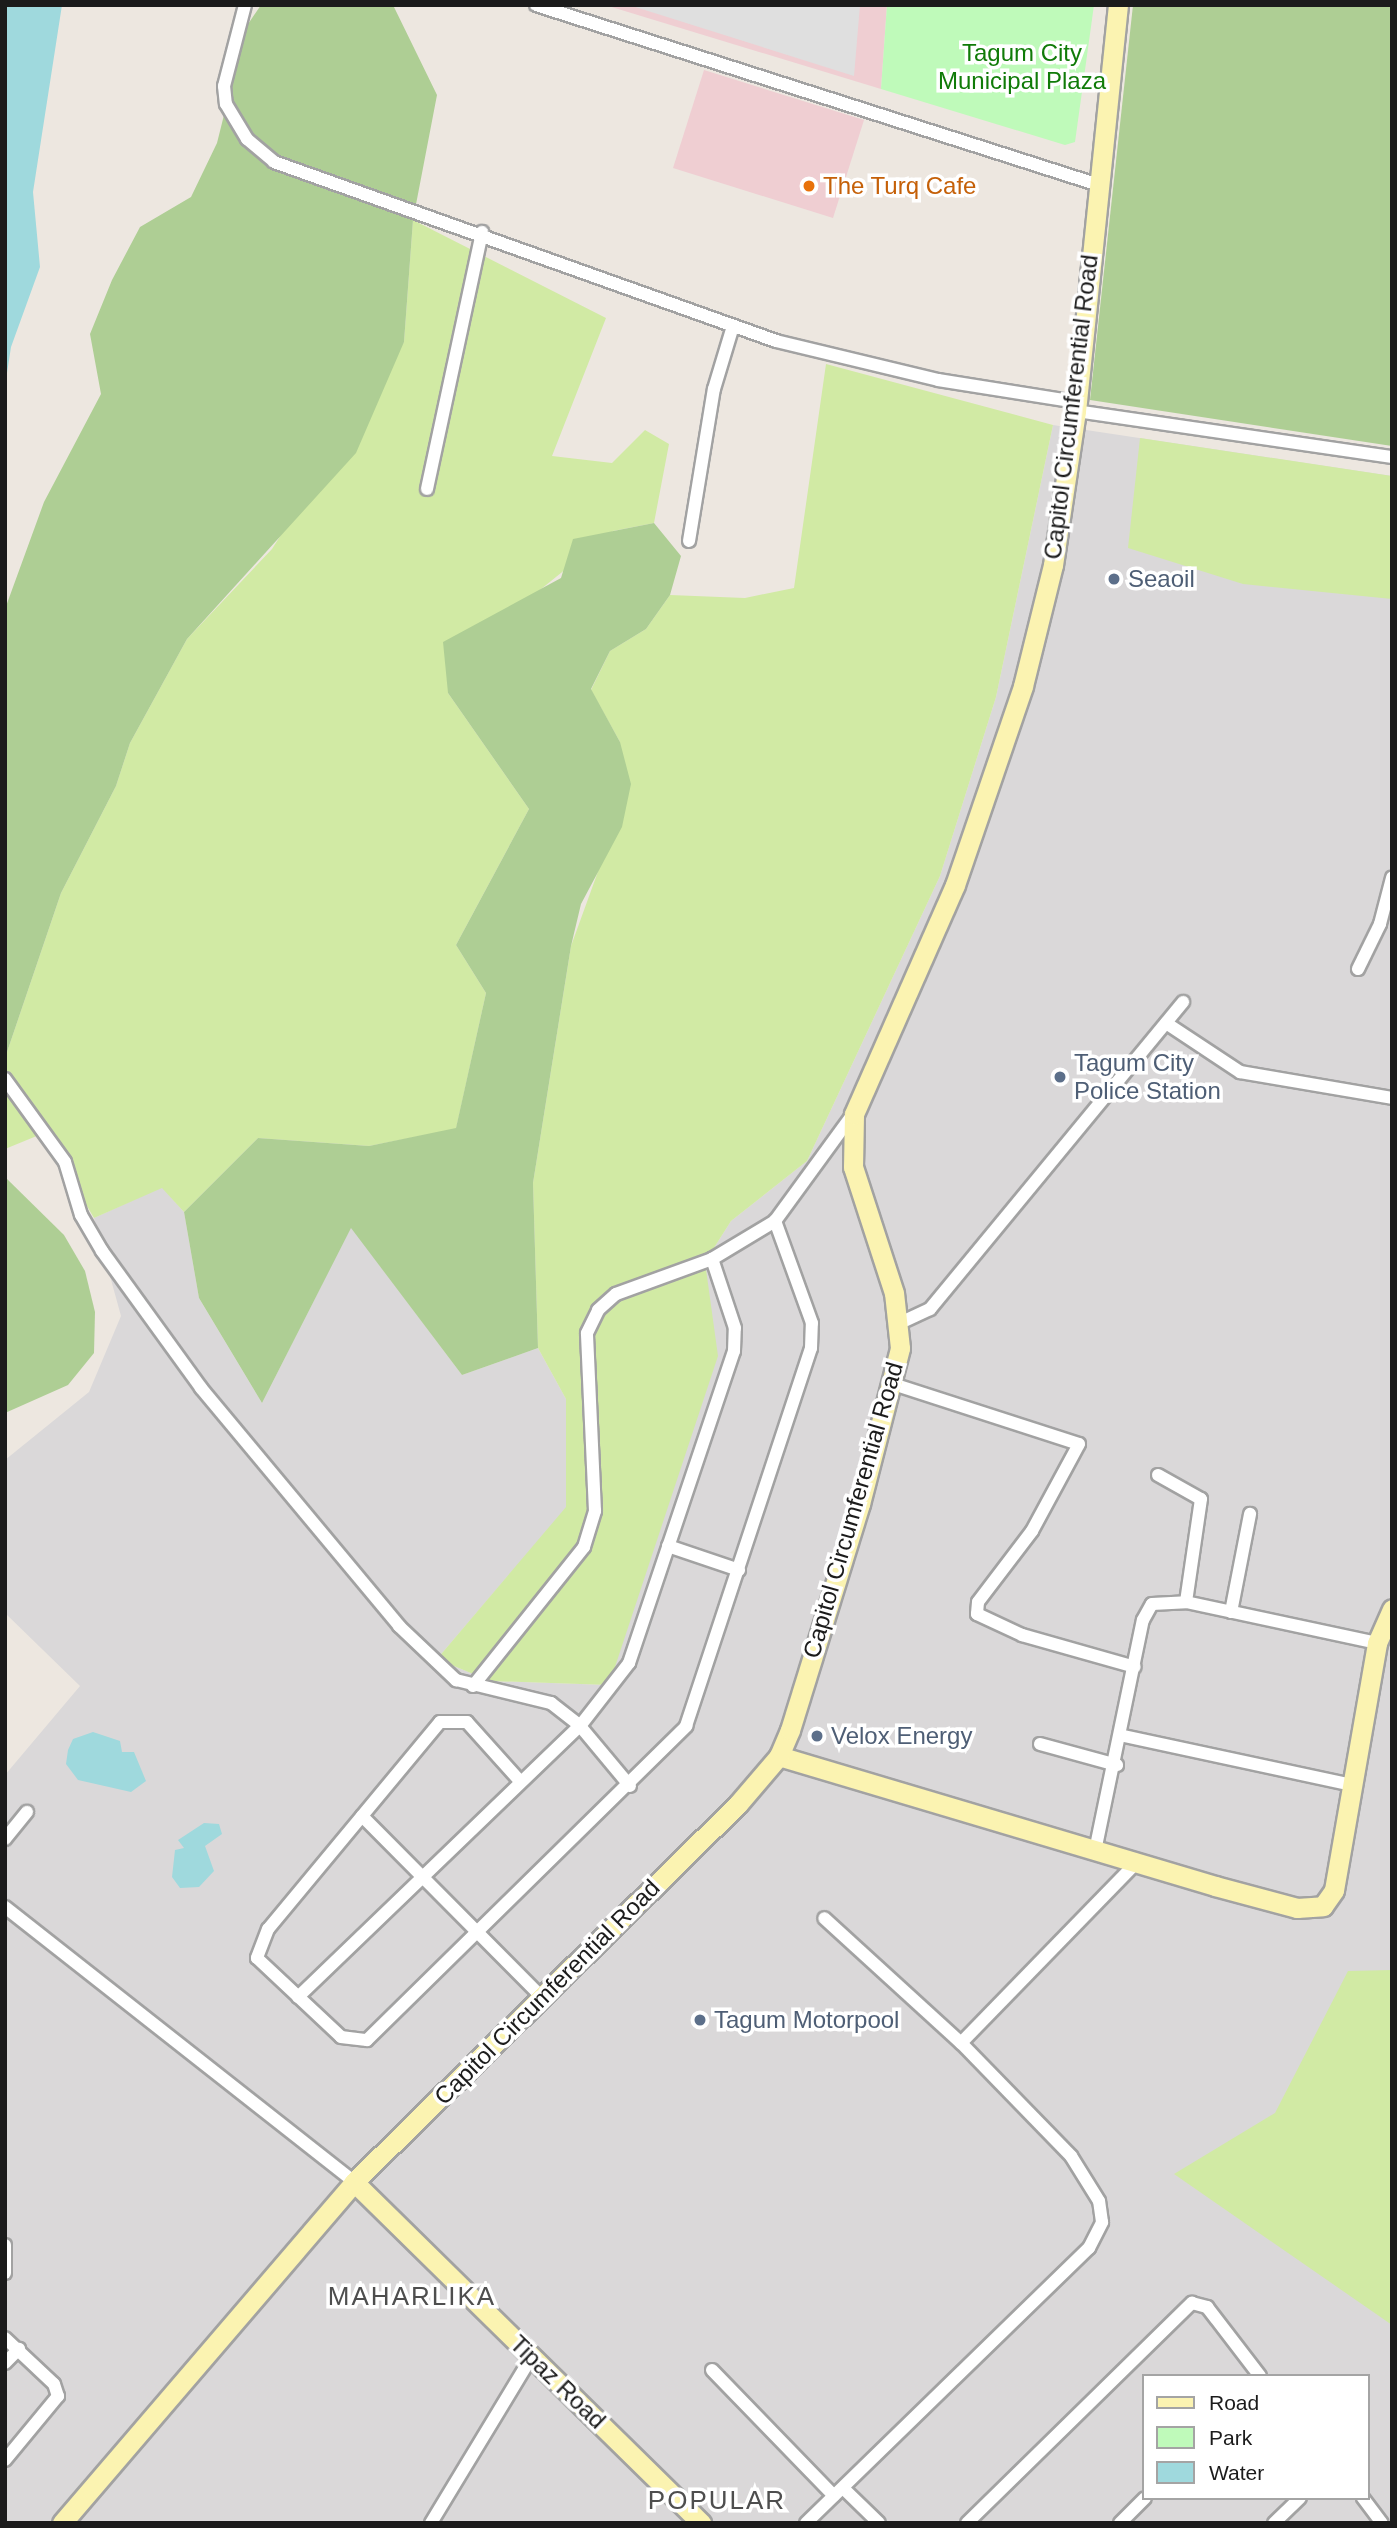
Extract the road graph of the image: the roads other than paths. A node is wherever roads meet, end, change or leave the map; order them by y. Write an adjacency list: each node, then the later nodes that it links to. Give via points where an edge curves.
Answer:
1 (245, 5): 5 (street, via 224,86 226,104 247,139 302,176)
2 (536, 5): 4 (street)
3 (1118, 5): 4 (main road, Capitol Circumferential Road)
4 (1096, 184): 7 (main road, Capitol Circumferential Road)
5 (482, 232): 6 (street); 9 (street)
6 (733, 326): 7 (street, via 873,367); 10 (street, via 714,389)
7 (1076, 406): 8 (street); 17 (main road, Capitol Circumferential Road, via 1053,565 1023,686 956,886)
8 (1392, 457)
9 (427, 489)
10 (690, 541)
11 (1392, 878): 12 (street, via 1380,924)
12 (1358, 969)
13 (1183, 1002): 14 (street)
14 (1166, 1023): 16 (street, via 1240,1072); 20 (street, via 930,1310)
15 (5, 1079): 31 (street, via 65,1162 81,1215 102,1251 201,1388 399,1626 444,1672)
16 (1392, 1098)
17 (854, 1114): 18 (street); 20 (main road, Capitol Circumferential Road, via 853,1167)
18 (775, 1221): 19 (street); 25 (street, via 812,1323 811,1348)
19 (712, 1259): 24 (street, via 737,1339); 31 (street, via 616,1294 598,1310 587,1333 595,1511 588,1535)
20 (900, 1322): 21 (main road, Capitol Circumferential Road)
21 (894, 1384): 30 (street, via 1079,1444 1032,1531 978,1602 977,1614 1011,1632); 35 (main road, Capitol Circumferential Road)
22 (1158, 1475): 26 (street, via 1201,1499)
23 (1250, 1514): 28 (street)
24 (668, 1546): 25 (street); 32 (street, via 625,1671)
25 (738, 1570): 39 (street, via 697,1709)
26 (1186, 1602): 28 (street); 30 (street, via 1165,1600 1146,1610)
27 (1392, 1609): 29 (main road)
28 (1231, 1612): 29 (street)
29 (1377, 1643): 38 (main road)
30 (1135, 1667): 33 (street)
31 (473, 1686): 32 (street, via 551,1703)
32 (580, 1726): 37 (street); 39 (street)
33 (1124, 1736): 36 (street); 38 (street)
34 (1040, 1744): 36 (street)
35 (779, 1756): 43 (main road); 50 (main road, Capitol Circumferential Road)
36 (1117, 1765): 43 (street)
37 (519, 1780): 41 (street, via 467,1722 448,1718); 45 (street)
38 (1353, 1785): 44 (main road, via 1334,1890 1323,1906 1297,1908)
39 (630, 1786): 48 (street)
40 (27, 1812): 42 (street)
41 (362, 1815): 45 (street); 49 (street, via 257,1948 262,1965)
42 (5, 1839)
43 (1095, 1851): 44 (main road)
44 (1136, 1863): 51 (street)
45 (423, 1874): 48 (street); 49 (street)
46 (5, 1907): 52 (street, via 186,2043)
47 (824, 1918): 51 (street)
48 (477, 1931): 49 (street, via 360,2043 341,2037); 50 (street)
49 (298, 1997)
50 (544, 1998): 52 (main road, Capitol Circumferential Road)
51 (961, 2043): 62 (street, via 1071,2156 1099,2201 1102,2222 1089,2248)
52 (354, 2182): 57 (main road, Tipaz Road); 66 (main road, Capitol Circumferential Road)
53 (5, 2245): 54 (street)
54 (5, 2273)
55 (5, 2338): 56 (street)
56 (19, 2349): 58 (street); 61 (street, via 58,2396)
57 (532, 2356): 67 (street); 68 (main road, Tipaz Road)
58 (5, 2363)
59 (712, 2370): 62 (street)
60 (1258, 2374): 71 (street, via 1207,2307 1192,2304)
61 (5, 2460)
62 (839, 2492): 69 (street); 70 (street)
63 (1143, 2500): 72 (street)
64 (1298, 2500): 73 (street)
65 (1365, 2500): 74 (street)
66 (62, 2523)
67 (431, 2523)
68 (701, 2523)
69 (806, 2523)
70 (879, 2523)
71 (967, 2523)
72 (1120, 2523)
73 (1274, 2523)
74 (1382, 2523)

